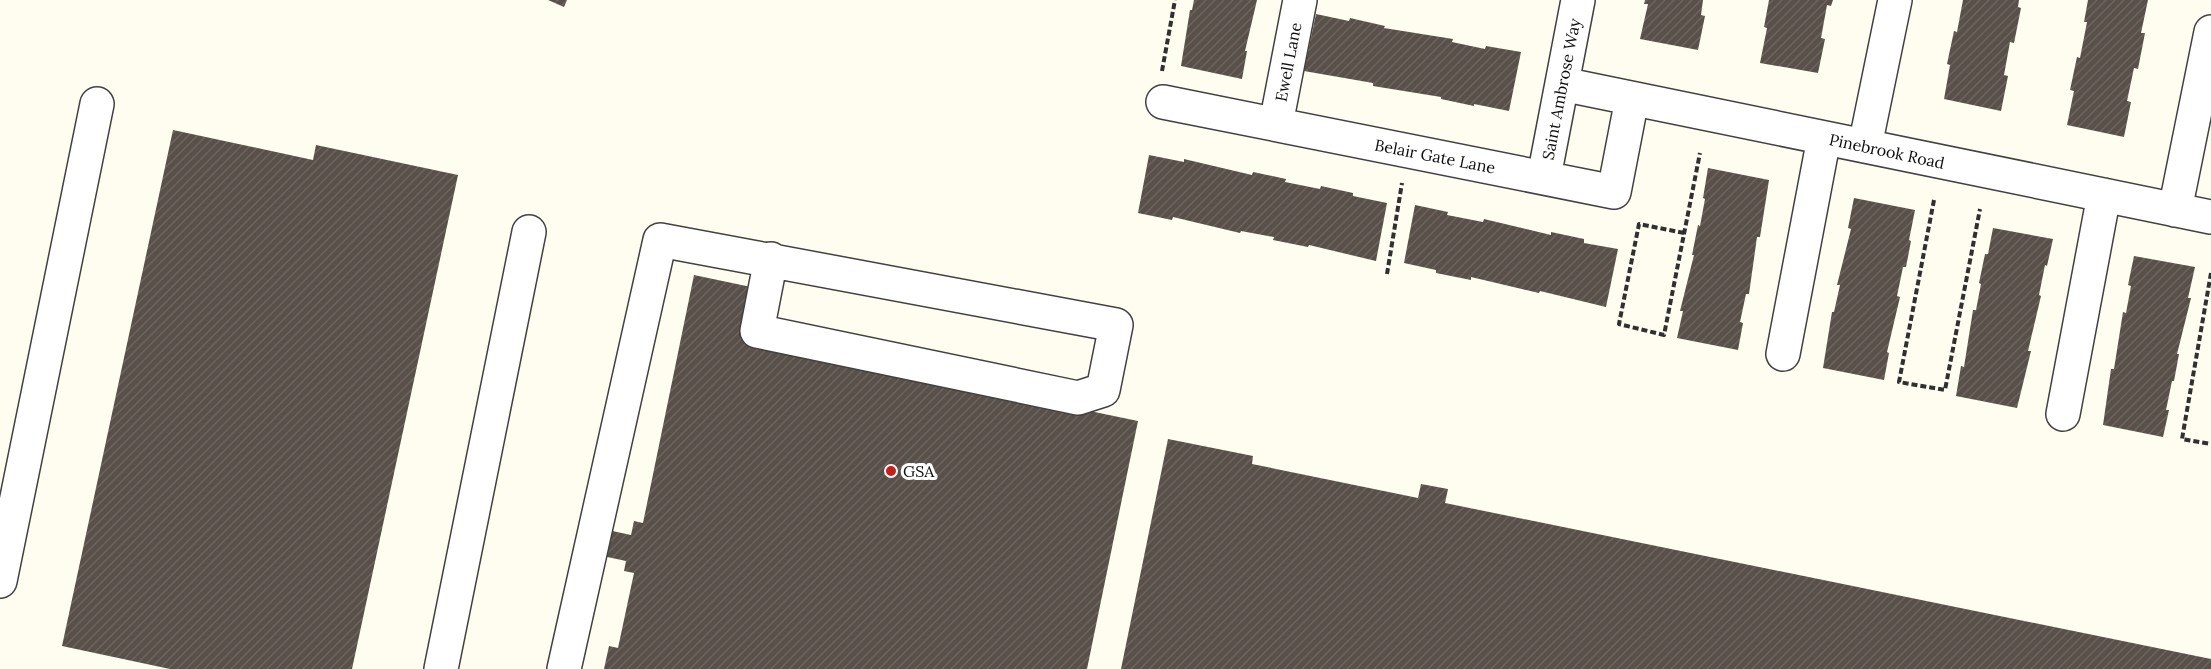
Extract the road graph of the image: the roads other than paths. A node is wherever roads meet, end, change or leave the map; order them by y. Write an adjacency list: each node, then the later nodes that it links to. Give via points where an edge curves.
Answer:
1 (1300, 0): 9 (street, Ewell Lane)
2 (1578, 0): 5 (street, Saint Ambrose Way)
3 (1895, 0): 11 (street)
4 (2211, 32): 14 (street)
5 (1562, 84): 7 (street, Pinebrook Road); 12 (street, Saint Ambrose Way)
6 (1162, 89): 9 (street, Belair Gate Lane)
7 (1632, 99): 10 (street, Pinebrook Road); 12 (street, Belair Gate Lane, via 1614,192)
8 (97, 104): 20 (street)
9 (1276, 124): 12 (street, Belair Gate Lane)
10 (1824, 138): 11 (street, Pinebrook Road); 18 (street)
11 (1865, 146): 13 (street, Pinebrook Road)
12 (1544, 177)
13 (2104, 195): 14 (street, Pinebrook Road); 19 (street)
14 (2175, 210): 15 (street, Pinebrook Road)
15 (2211, 217)
16 (529, 232): 21 (street)
17 (771, 260): 17 (street, via 1116,325 1102,390 1078,398 757,331); 22 (street, via 660,240)
18 (1783, 354)
19 (2063, 414)
20 (0, 581)
21 (441, 669)
22 (564, 669)

